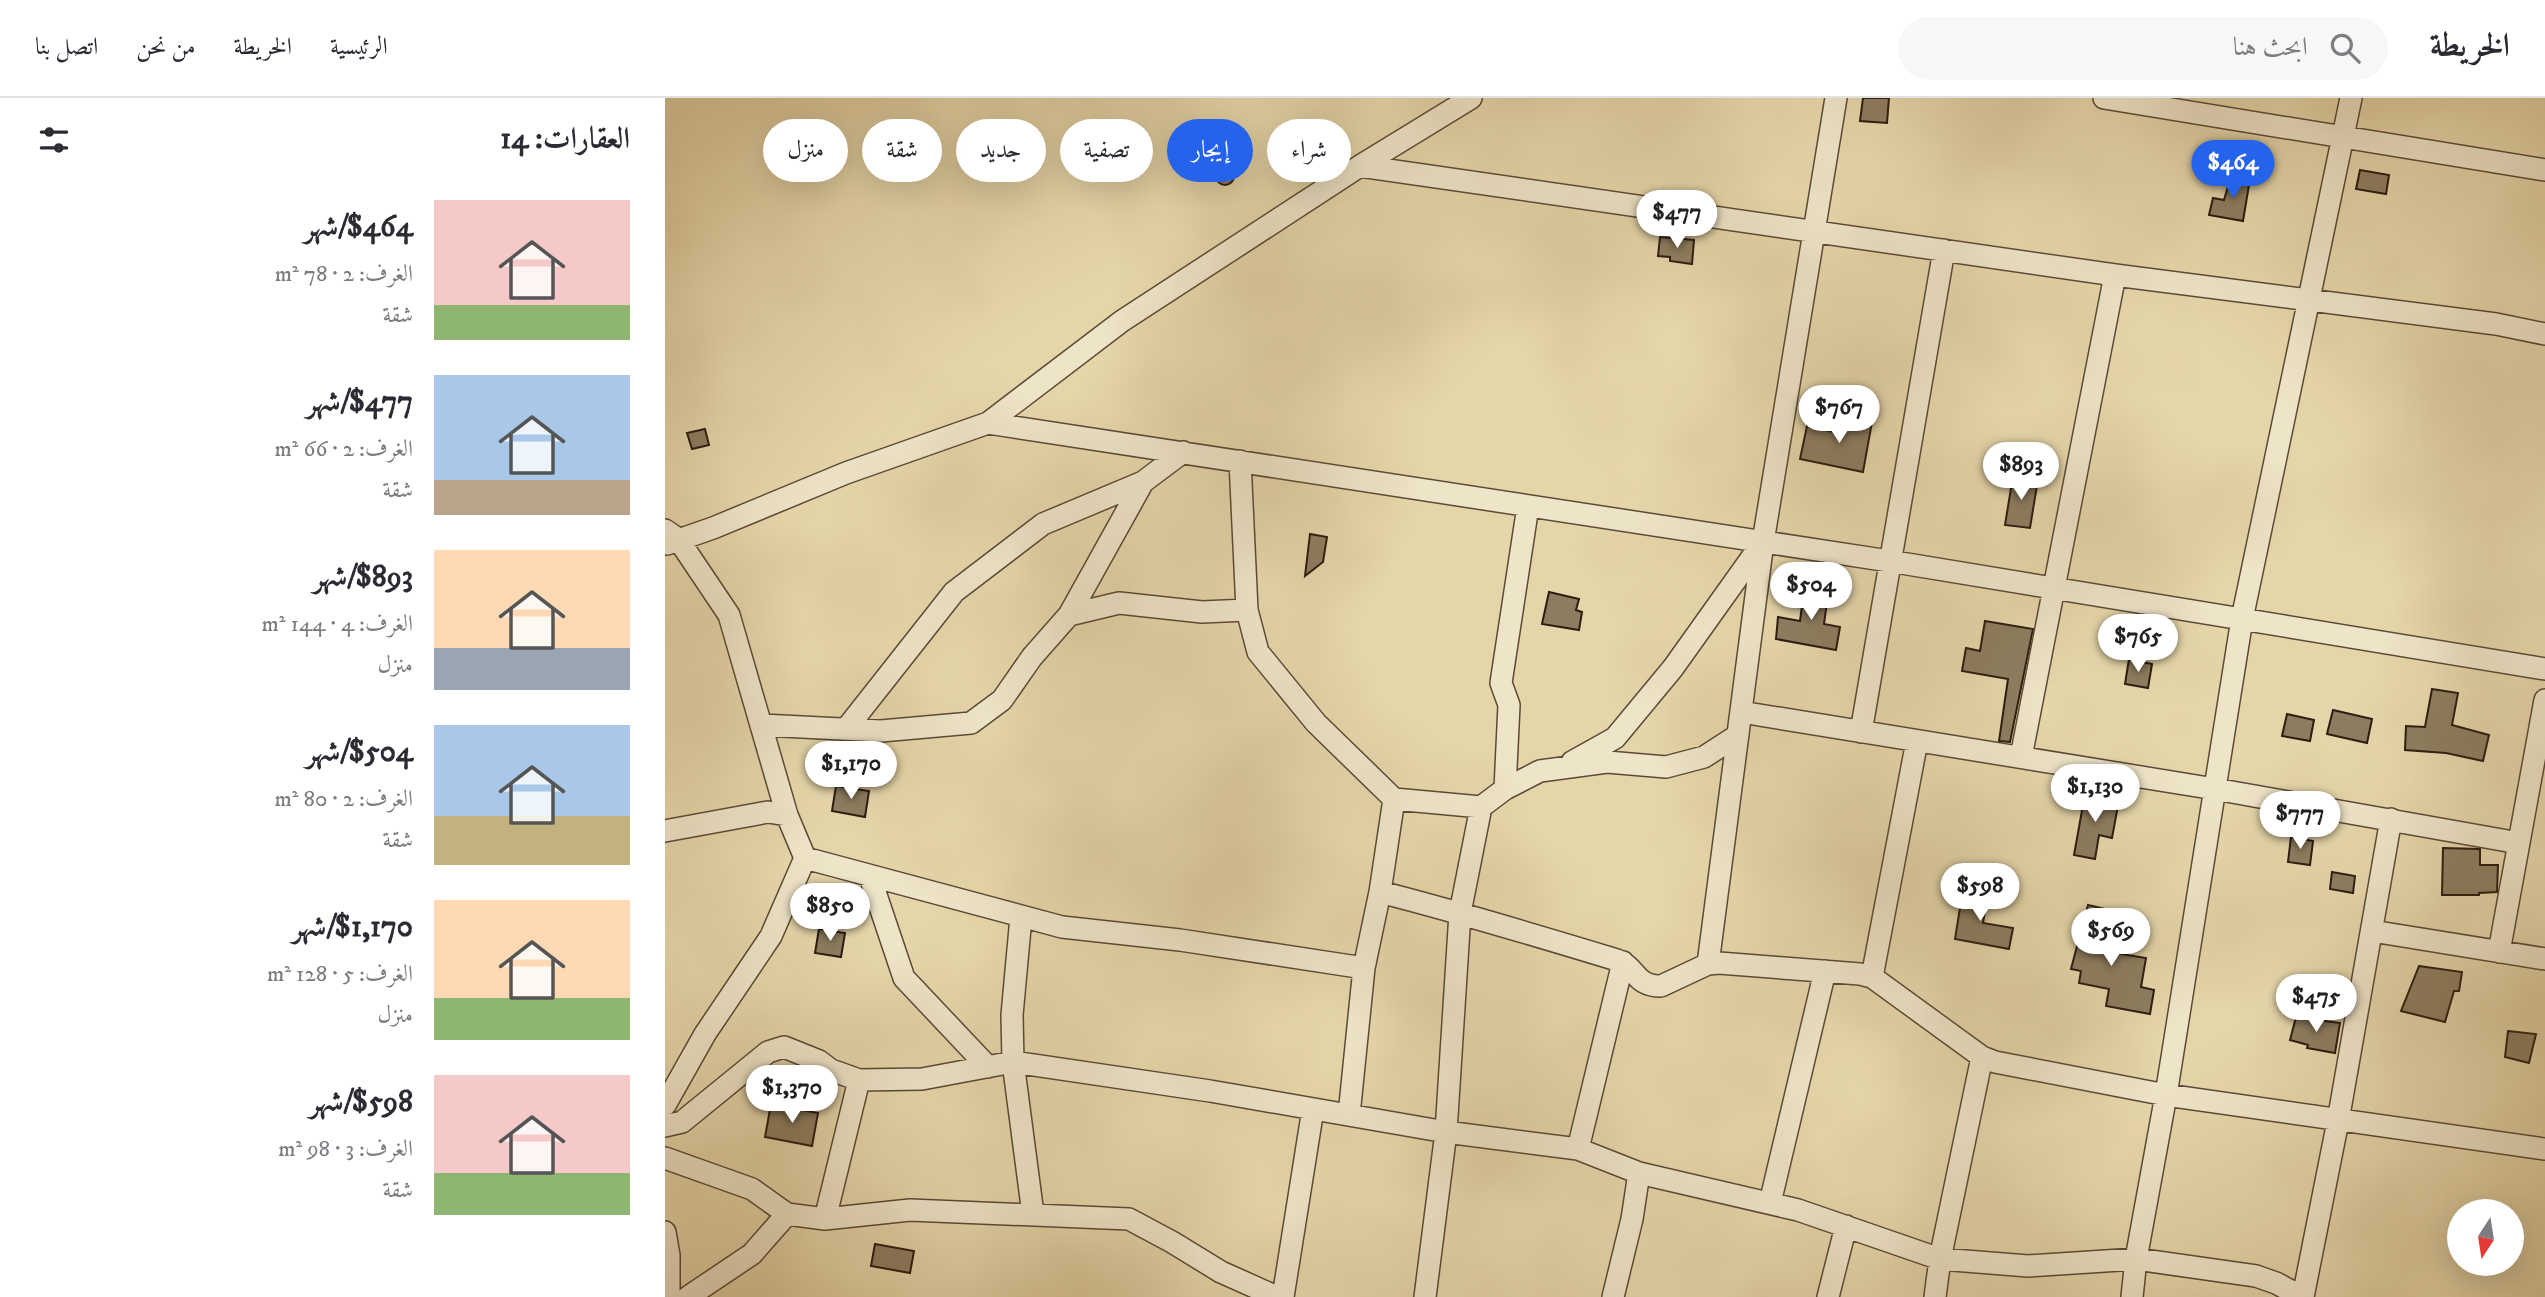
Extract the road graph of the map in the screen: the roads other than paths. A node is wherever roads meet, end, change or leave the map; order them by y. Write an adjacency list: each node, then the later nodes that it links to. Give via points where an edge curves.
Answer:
1 (1471, 98): 6 (street)
2 (1836, 98): 8 (street)
3 (2104, 98): 5 (street)
4 (2351, 98): 5 (street)
5 (2343, 139): 7 (street); 11 (street)
6 (1360, 166): 8 (street); 13 (street, via 1122,321)
7 (2545, 170)
8 (1814, 231): 9 (street); 19 (street)
9 (1944, 250): 10 (street); 20 (street)
10 (2115, 275): 11 (street); 21 (street)
11 (2310, 299): 12 (street); 24 (street)
12 (2545, 334)
13 (988, 422): 14 (street); 18 (street, via 713,528)
14 (1183, 453): 15 (street); 16 (street)
15 (1240, 461): 17 (street); 22 (street)
16 (1143, 482): 23 (street); 29 (street, via 1044,524 954,592)
17 (1528, 506): 19 (street); 35 (street, via 1501,683 1509,705)
18 (669, 538): 28 (street, via 729,615)
19 (1763, 541): 20 (street); 27 (street); 34 (street, via 1673,668 1615,738)
20 (1889, 561): 21 (street); 30 (street)
21 (2055, 589): 24 (street); 33 (street)
22 (1247, 610): 23 (street, via 1202,612 1119,603); 37 (street, via 1258,652 1317,723)
23 (1069, 615): 29 (street, via 1002,700 971,723 881,731)
24 (2242, 619): 25 (street); 36 (street)
25 (2545, 669)
26 (2545, 700): 42 (street)
27 (1741, 712): 30 (street); 31 (street)
28 (762, 726): 29 (street); 39 (street)
29 (846, 729)
30 (1861, 732): 32 (street)
31 (1738, 735): 34 (street, via 1704,757 1666,767 1607,762); 52 (street)
32 (1917, 741): 33 (street); 55 (street)
33 (2021, 757): 36 (street)
34 (1562, 768): 35 (street, via 1540,771)
35 (1505, 789): 38 (street)
36 (2215, 789): 40 (street); 60 (street)
37 (1394, 799): 38 (street); 45 (street)
38 (1481, 807): 46 (street)
39 (787, 815): 41 (street, via 768,812); 43 (street)
40 (2391, 819): 42 (street); 48 (street)
41 (665, 831)
42 (2519, 843): 49 (street)
43 (805, 859): 44 (street); 61 (street, via 771,936 705,1034)
44 (870, 877): 47 (street); 58 (street, via 904,978)
45 (1380, 892): 46 (street); 53 (street)
46 (1460, 913): 51 (street); 66 (street)
47 (1021, 917): 53 (street, via 1062,927); 57 (street, via 1012,1014)
48 (2372, 931): 49 (street); 64 (street)
49 (2499, 952): 50 (street)
50 (2545, 958)
51 (1623, 962): 52 (street, via 1644,984 1653,986); 67 (street)
52 (1707, 964): 54 (street)
53 (1364, 968): 63 (street)
54 (1825, 971): 55 (street); 71 (street)
55 (1873, 977): 56 (street)
56 (1982, 1057): 60 (street); 77 (street)
57 (1013, 1062): 58 (street); 62 (street); 73 (street)
58 (988, 1067): 59 (street, via 922,1079)
59 (859, 1080): 65 (street, via 784,1047 768,1052 682,1122); 74 (street)
60 (2166, 1095): 64 (street); 78 (street)
61 (665, 1105)
62 (1313, 1110): 63 (street); 82 (street)
63 (1349, 1115): 66 (street)
64 (2338, 1121): 68 (street); 88 (street)
65 (665, 1126)
66 (1445, 1132): 67 (street); 83 (street)
67 (1578, 1149): 70 (street)
68 (2545, 1149)
69 (665, 1158): 72 (street, via 752,1189)
70 (1639, 1173): 71 (street); 84 (street)
71 (1770, 1203): 75 (street)
72 (787, 1214): 74 (street); 80 (street, via 752,1254)
73 (1033, 1214): 74 (street, via 910,1210); 81 (street, via 1129,1219 1220,1272)
74 (825, 1219)
75 (1846, 1226): 77 (street); 85 (street)
76 (665, 1233): 79 (street)
77 (1940, 1259): 78 (street, via 2028,1266); 86 (street)
78 (2136, 1259): 87 (street); 88 (street, via 2256,1276)
79 (669, 1297)
80 (688, 1297)
81 (1277, 1297)
82 (1283, 1297)
83 (1425, 1297)
84 (1613, 1297)
85 (1828, 1297)
86 (1935, 1297)
87 (2132, 1297)
88 (2302, 1297)

